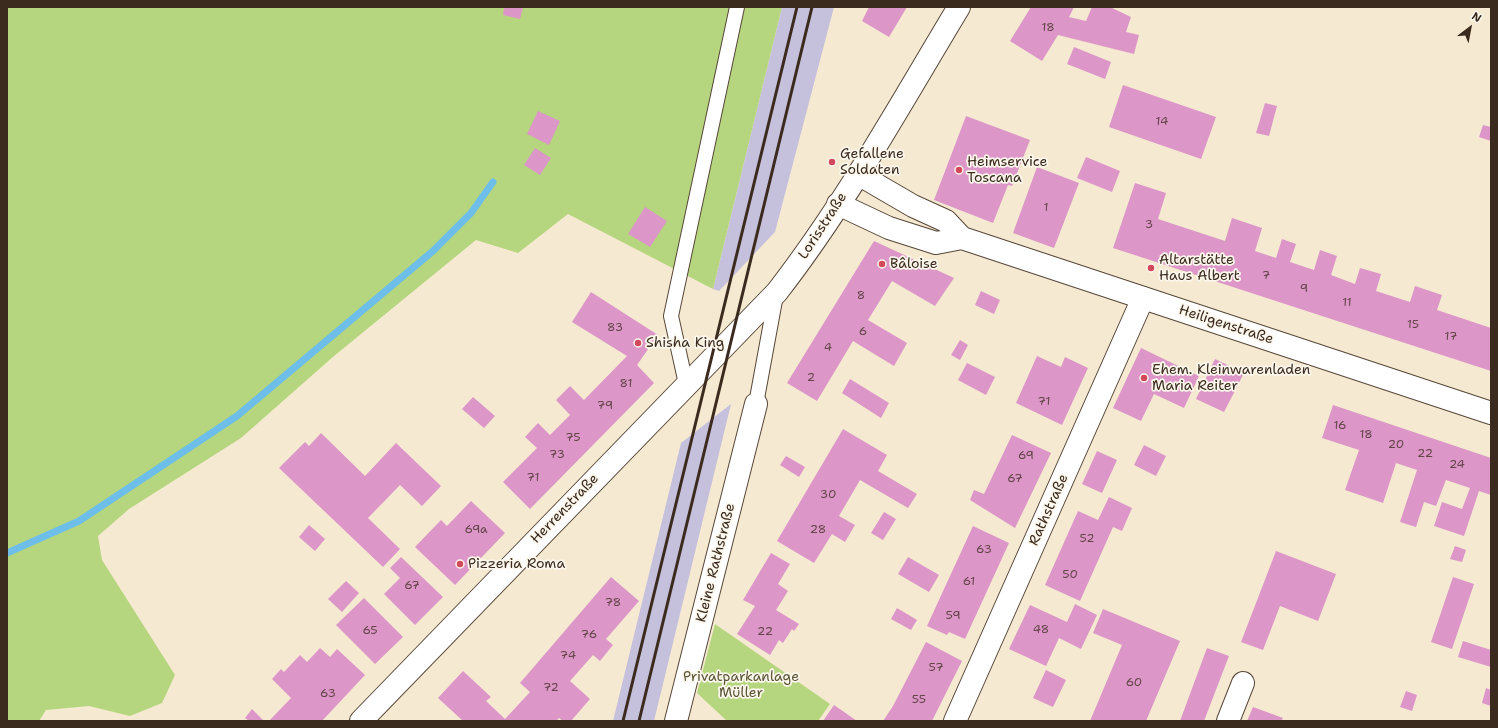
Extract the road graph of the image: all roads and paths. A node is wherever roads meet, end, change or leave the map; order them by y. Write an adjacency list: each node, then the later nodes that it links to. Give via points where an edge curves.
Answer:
1 (737, 7): 8 (lane, via 671,316)
2 (959, 7): 3 (street, Lorisstraße)
3 (858, 174): 4 (street, Lorisstraße); 5 (street, Heiligenstraße, via 913,206 946,221)
4 (838, 204): 5 (street, Heiligenstraße, via 889,228 936,243); 6 (street, Lorisstraße, via 802,260)
5 (962, 238): 7 (street, Heiligenstraße)
6 (777, 292): 8 (street, Lorisstraße); 9 (lane)
7 (1143, 298): 10 (street, Heiligenstraße); 14 (street, Rathstraße)
8 (686, 384): 12 (street, Herrenstraße)
9 (756, 404): 13 (street, Kleine Rathstraße)
10 (1491, 413)
11 (1243, 683): 15 (street)
12 (362, 721)
13 (676, 721)
14 (955, 721)
15 (1228, 721)

